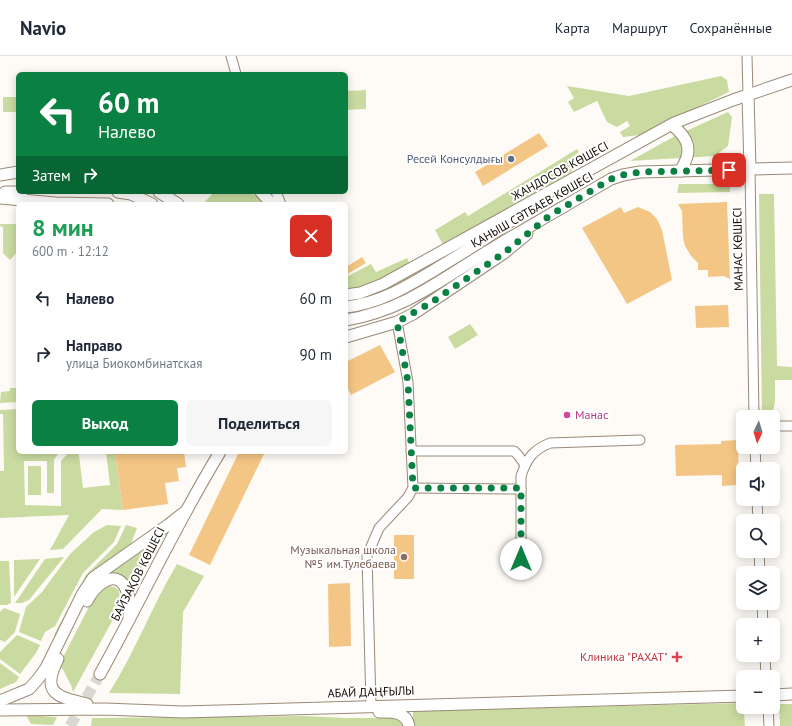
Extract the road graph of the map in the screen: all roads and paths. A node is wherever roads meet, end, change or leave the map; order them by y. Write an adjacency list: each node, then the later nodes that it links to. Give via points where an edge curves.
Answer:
1 (231, 56): 3 (street)
2 (747, 56): 5 (street, МАНАС КӨШЕСІ)
3 (235, 72)
4 (792, 80): 5 (main road, ЖАНДОСОВ КӨШЕСІ)
5 (748, 95): 6 (main road, ЖАНДОСОВ КӨШЕСІ); 8 (main road, МАНАС КӨШЕСІ)
6 (672, 125): 9 (main road, via 683,136 689,151); 20 (main road, ЖАНДОСОВ КӨШЕСІ)
7 (792, 168): 8 (main road, ҚАНЫШ СӘТБАЕВ КӨШЕСІ)
8 (750, 169): 9 (main road, ҚАНЫШ СӘТБАЕВ КӨШЕСІ); 32 (street, МАНАС КӨШЕСІ)
9 (680, 171): 25 (main road, ҚАНЫШ СӘТБАЕВ КӨШЕСІ, via 623,175 611,179)
10 (16, 172): 11 (main road)
11 (0, 175)
12 (16, 180): 13 (main road)
13 (0, 181)
14 (0, 192): 15 (main road)
15 (16, 192)
16 (130, 194): 22 (main road)
17 (163, 194): 23 (main road)
18 (263, 194): 24 (main road)
19 (0, 198): 21 (main road)
20 (541, 199): 26 (main road, ҚАНЫШ СӘТБАЕВ КӨШЕСІ); 27 (main road, ЖАНДОСОВ КӨШЕСІ, via 383,284)
21 (44, 202)
22 (148, 202)
23 (175, 202)
24 (270, 202)
25 (549, 216): 26 (main road, ҚАНЫШ СӘТБАЕВ КӨШЕСІ); 30 (main road, via 504,253 429,304)
26 (492, 242): 28 (main road, ҚАНЫШ СӘТБАЕВ КӨШЕСІ, via 392,294); 29 (main road, ҚАНЫШ СӘТБАЕВ КӨШЕСІ, via 404,302 377,313)
27 (348, 295)
28 (348, 307)
29 (348, 320)
30 (397, 322): 31 (main road); 36 (street, via 408,382)
31 (348, 336)
32 (754, 410)
33 (780, 426): 34 (street)
34 (792, 426)
35 (640, 440): 39 (street, via 550,443 536,449)
36 (411, 451): 39 (street, via 514,451); 41 (street)
37 (209, 454): 40 (main road, БАЙЗАҚОВ КӨШЕСІ)
38 (219, 454): 40 (main road, БАЙЗАҚОВ КӨШЕСІ)
39 (525, 464): 42 (street)
40 (199, 486): 43 (main road, БАЙЗАҚОВ КӨШЕСІ)
41 (413, 488): 42 (street); 51 (street, via 408,497 379,528 367,556)
42 (521, 488): 44 (street)
43 (186, 511): 45 (main road, БАЙЗАҚОВ КӨШЕСІ); 50 (main road, via 93,578 38,679 29,688)
44 (521, 559)
45 (130, 621): 46 (main road, БАЙЗАҚОВ КӨШЕСІ); 53 (main road, via 127,590 121,582 111,579 103,581 92,592 53,669 51,682 58,696)
46 (100, 674)
47 (792, 694): 48 (main road)
48 (780, 695)
49 (736, 696): 51 (main road, АБАЙ ДАҢҒЫЛЫ)
50 (0, 701)
51 (371, 705): 52 (main road, АБАЙ ДАҢҒЫЛЫ)
52 (309, 707): 53 (main road, АБАЙ ДАҢҒЫЛЫ, via 183,712); 56 (main road, via 345,712 394,712 404,716)
53 (105, 709): 54 (main road, АБАЙ ДАҢҒЫЛЫ)
54 (0, 710)
55 (768, 714): 57 (street)
56 (409, 726)
57 (769, 726)

